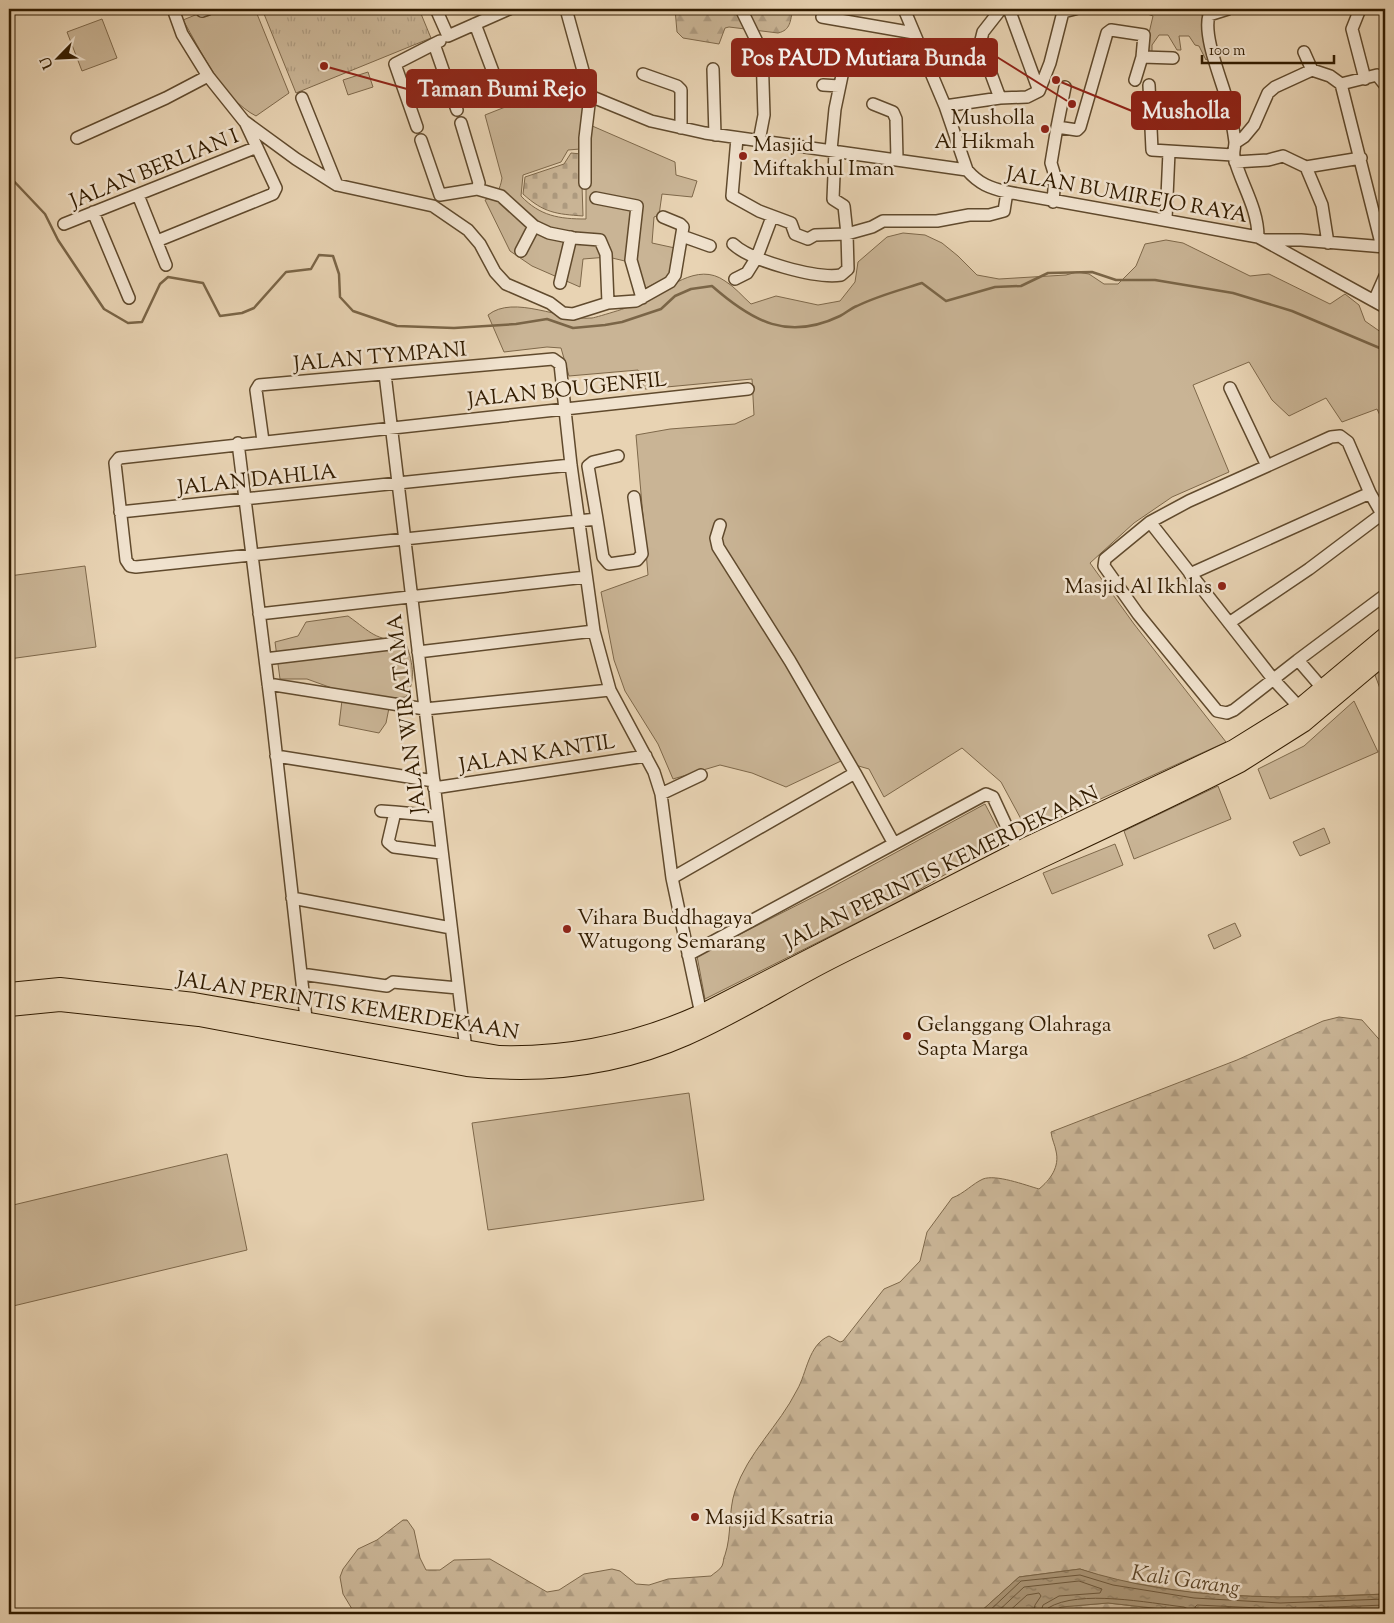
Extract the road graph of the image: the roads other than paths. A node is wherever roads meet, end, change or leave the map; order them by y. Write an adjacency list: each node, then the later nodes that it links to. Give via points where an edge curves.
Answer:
1 (173, 9): 26 (street, via 182,34)
2 (436, 9): 17 (street)
3 (509, 9): 13 (street)
4 (566, 9): 36 (street)
5 (741, 9): 52 (street, via 762,52 764,115)
6 (904, 9): 16 (street)
7 (1001, 9): 38 (street, via 980,38)
8 (1009, 9): 35 (street)
9 (1075, 9): 12 (street)
10 (1228, 9): 56 (street, via 1210,15 1208,21 1213,56 1230,114)
11 (1360, 9): 27 (street, via 1352,29)
12 (1062, 10): 35 (street, via 1050,63)
13 (494, 12): 15 (street)
14 (822, 17): 16 (street)
15 (475, 24): 17 (street); 39 (street)
16 (914, 34): 41 (street)
17 (448, 36): 18 (street)
18 (434, 44): 42 (street); 45 (street, via 395,64)
19 (1304, 52): 24 (street)
20 (1142, 57): 21 (street); 28 (street); 46 (street, via 1144,36 1113,30 1108,32 1080,127 1077,130)
21 (1173, 58)
22 (844, 66): 33 (street)
23 (713, 69): 48 (street)
24 (1312, 70): 29 (street); 56 (street, via 1268,93 1254,125)
25 (643, 74): 47 (street, via 681,90)
26 (208, 76): 43 (street); 49 (street)
27 (1365, 78): 29 (street); 32 (street, via 1378,75)
28 (1134, 80)
29 (1341, 84): 57 (street)
30 (823, 85): 33 (street)
31 (1149, 85): 55 (street, via 1151,147 1155,151)
32 (1385, 85)
33 (840, 86): 54 (street, via 834,109)
34 (1065, 87): 46 (street)
35 (1039, 90): 38 (street, via 1027,97)
36 (590, 96): 47 (street, via 633,115); 61 (street, via 585,138)
37 (302, 98): 62 (street)
38 (1000, 98): 41 (street)
39 (504, 102)
40 (873, 104): 58 (street, via 893,112 896,119)
41 (945, 106): 60 (street)
42 (458, 110)
43 (244, 121): 53 (street); 62 (street)
44 (461, 123): 63 (street, via 479,184)
45 (417, 127)
46 (1057, 127): 68 (street, via 1051,163 1055,176)
47 (681, 128): 48 (street)
48 (715, 135): 50 (street)
49 (77, 138)
50 (737, 138): 52 (street); 72 (street, via 731,193)
51 (421, 140): 66 (street)
52 (759, 141): 54 (street)
53 (257, 147): 65 (street, JALAN BERLIAN I); 80 (street, via 276,188 271,195)
54 (833, 151): 58 (street); 76 (street, via 833,199 844,206)
55 (1169, 152): 56 (street); 73 (street)
56 (1234, 153): 59 (street, via 1268,160 1283,156); 79 (street)
57 (1361, 158): 59 (street); 84 (street)
58 (896, 159): 60 (street)
59 (1306, 167): 81 (street, via 1322,205)
60 (967, 170): 64 (street, JALAN BUMIREJO RAYA, via 976,181)
61 (585, 182)
62 (337, 185): 69 (street)
63 (477, 190): 66 (street); 75 (street, via 501,196)
64 (1007, 192): 68 (street, JALAN BUMIREJO RAYA); 76 (street, via 1004,211 1000,214 969,215 937,222 883,221)
65 (138, 194): 70 (street, JALAN BERLIAN I); 80 (street)
66 (440, 195): 69 (street)
67 (596, 198): 92 (street, via 637,206 631,260)
68 (1053, 202): 73 (street, JALAN BUMIREJO RAYA)
69 (433, 206): 94 (street, via 468,230 480,244 494,272 506,284 550,303 563,313 573,314)
70 (93, 212): 74 (street, JALAN BERLIAN I); 91 (street)
71 (663, 217): 77 (street, via 683,226)
72 (772, 217): 76 (street, via 791,223 795,234 808,238 815,234); 86 (street)
73 (1166, 219): 79 (street, JALAN BUMIREJO RAYA)
74 (64, 224)
75 (534, 226): 78 (street); 85 (street)
76 (847, 234): 86 (street, via 848,269 841,275 812,274)
77 (682, 236): 83 (street); 92 (street, via 675,275 670,282)
78 (571, 237): 90 (street); 94 (street, via 603,243)
79 (1260, 239): 81 (street); 93 (street, JALAN BUMIREJO RAYA)
80 (157, 240): 87 (street)
81 (1328, 243): 84 (street)
82 (733, 244): 86 (street)
83 (710, 246)
84 (1384, 247)
85 (521, 251)
86 (757, 258): 89 (street, via 747,273)
87 (166, 265)
88 (1385, 276): 93 (street)
89 (735, 279)
90 (560, 283)
91 (129, 298)
92 (642, 298): 94 (street)
93 (1374, 301): 95 (street, JALAN BUMIREJO RAYA)
94 (608, 303)
95 (1385, 307)
96 (385, 374): 99 (street, JALAN TYMPANI, via 553,360 560,364); 100 (street, JALAN WIRATAMA); 101 (street, JALAN TYMPANI, via 259,385 256,390)
97 (1230, 388): 105 (street)
98 (748, 389): 99 (street, JALAN BOUGENFIL)
99 (564, 408): 100 (street, JALAN BOUGENFIL); 104 (street)
100 (391, 427): 101 (street, JALAN BOUGENFIL); 106 (street, JALAN WIRATAMA)
101 (263, 440): 102 (street, JALAN BOUGENFIL)
102 (238, 443): 109 (street); 110 (street, JALAN BOUGENFIL, via 119,458 115,463 115,476)
103 (618, 456): 112 (street, via 588,466)
104 (571, 465): 106 (street, JALAN DAHLIA); 113 (street)
105 (1266, 466): 107 (street, via 1340,436 1356,456); 114 (street)
106 (398, 484): 109 (street, JALAN DAHLIA); 116 (street, JALAN WIRATAMA)
107 (1370, 493): 111 (street); 118 (street)
108 (634, 497): 112 (street, via 642,554 637,560 605,562)
109 (245, 499): 110 (street, JALAN DAHLIA); 117 (street)
110 (120, 512): 117 (street, via 126,560 130,566)
111 (1383, 516): 123 (street)
112 (596, 519): 113 (street)
113 (578, 522): 116 (street); 119 (street)
114 (1150, 522): 118 (street); 131 (street, via 1105,560 1104,566 1138,614 1222,713 1234,710)
115 (720, 525): 139 (street, via 716,538 718,547 795,669)
116 (405, 541): 117 (street); 121 (street, JALAN WIRATAMA)
117 (252, 556): 122 (street)
118 (1190, 574): 123 (street)
119 (586, 577): 121 (street); 124 (street)
120 (1385, 595): 130 (street)
121 (411, 596): 122 (street); 127 (street, JALAN WIRATAMA)
122 (259, 614): 129 (street)
123 (1229, 623): 131 (street)
124 (594, 631): 127 (street); 133 (street)
125 (1385, 637): 134 (highway, JALAN PERINTIS KEMERDEKAAN)
126 (390, 644): 129 (street)
127 (418, 652): 136 (street, JALAN WIRATAMA)
128 (1385, 654): 134 (highway, JALAN PERINTIS KEMERDEKAAN)
129 (265, 659): 132 (street)
130 (1298, 660): 131 (street); 134 (street)
131 (1273, 679): 135 (street)
132 (268, 684): 136 (street); 137 (street)
133 (610, 690): 136 (street); 138 (street)
134 (1328, 695): 135 (highway, JALAN PERINTIS KEMERDEKAAN); 152 (highway, JALAN PERINTIS KEMERDEKAAN, via 1303,723 1240,763)
135 (1300, 708): 147 (highway, JALAN PERINTIS KEMERDEKAAN, via 1210,762)
136 (425, 710): 141 (street, JALAN WIRATAMA)
137 (276, 756): 141 (street, JALAN KANTIL); 150 (street)
138 (646, 756): 141 (street, JALAN KANTIL); 142 (street)
139 (855, 773): 146 (street); 149 (street)
140 (700, 775): 142 (street)
141 (434, 785): 145 (street, JALAN WIRATAMA)
142 (661, 794): 149 (street)
143 (381, 811): 144 (street)
144 (395, 812): 145 (street); 148 (street, via 389,845)
145 (437, 816): 148 (street, JALAN WIRATAMA)
146 (893, 842): 147 (street, via 986,794 992,797); 153 (street)
147 (1018, 851): 152 (highway, JALAN PERINTIS KEMERDEKAAN)
148 (441, 853): 151 (street, JALAN WIRATAMA)
149 (672, 878): 153 (street)
150 (292, 898): 151 (street); 154 (street)
151 (451, 928): 155 (street, JALAN WIRATAMA)
152 (839, 949): 158 (highway, JALAN PERINTIS KEMERDEKAAN); 159 (highway, JALAN PERINTIS KEMERDEKAAN, via 686,1036 607,1062 556,1069 466,1067)
153 (688, 955): 158 (street)
154 (301, 974): 155 (street, via 387,986 392,982); 159 (street)
155 (458, 988): 160 (street, JALAN WIRATAMA)
156 (9, 992): 159 (highway, JALAN PERINTIS KEMERDEKAAN, via 89,989 194,1002)
157 (9, 1007): 159 (highway, JALAN PERINTIS KEMERDEKAAN, via 60,1002)
158 (701, 1014): 160 (highway, JALAN PERINTIS KEMERDEKAAN, via 656,1033 605,1047 531,1056)
159 (307, 1029): 160 (highway, JALAN PERINTIS KEMERDEKAAN)
160 (466, 1050)

